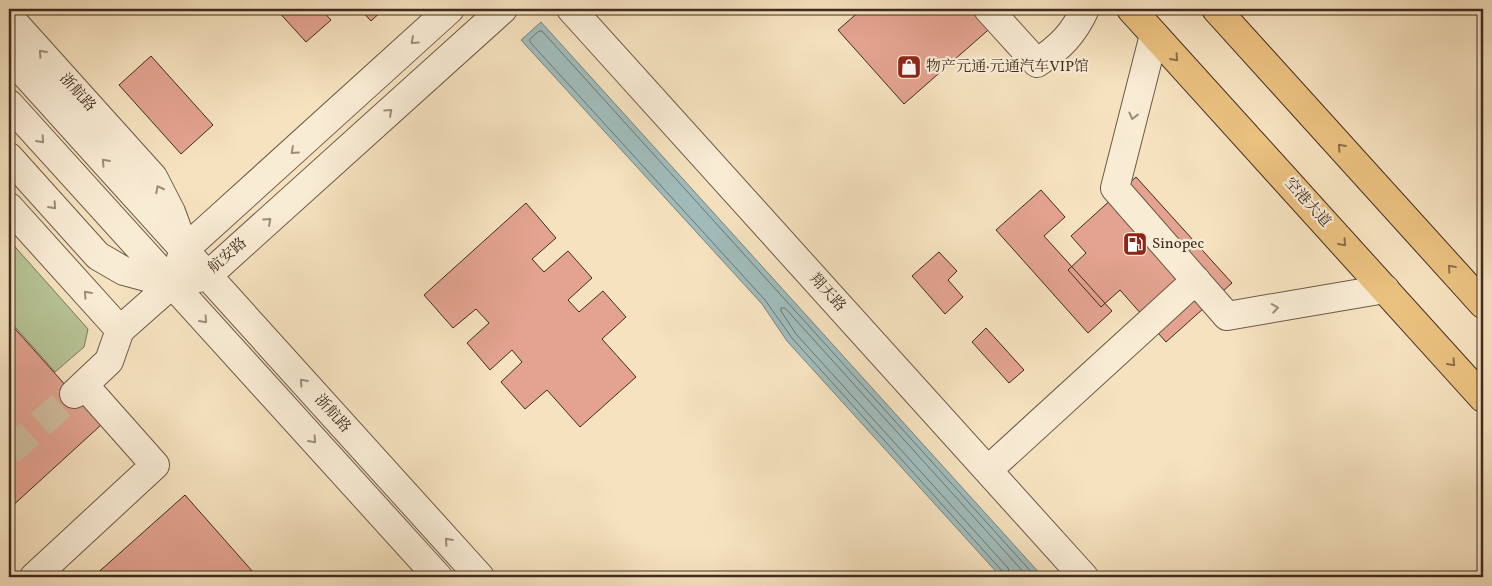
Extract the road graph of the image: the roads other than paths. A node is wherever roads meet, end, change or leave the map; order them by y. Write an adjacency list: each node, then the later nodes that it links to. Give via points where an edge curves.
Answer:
1 (450, 9): 14 (street, one-way to 14)
2 (503, 9): 15 (street, 航安路, one-way to 2)
3 (571, 9): 22 (street, 翔天路)
4 (988, 9): 5 (street, via 1036,63 1070,36)
5 (1084, 9)
6 (1130, 9): 9 (main road, 空港大道)
7 (1216, 9): 19 (main road, one-way to 7)
8 (9, 16): 14 (street, 浙航路, one-way to 8, via 171,212 153,177)
9 (1154, 35): 16 (street, one-way to 16, via 1115,188); 18 (main road, 空港大道, one-way to 18)
10 (9, 56): 14 (street, 浙航路, one-way to 10)
11 (9, 104): 17 (street, 浙航路, one-way to 17)
12 (9, 157): 17 (street, one-way to 17, via 98,256 124,271)
13 (9, 207): 20 (street, one-way to 13)
14 (184, 250): 15 (street, 浙航路); 17 (street)
15 (208, 276): 17 (street, 航安路); 25 (street, 浙航路, one-way to 15)
16 (1196, 280): 18 (street, one-way to 18, via 1227,316); 22 (street)
17 (172, 284): 20 (street); 24 (street, 浙航路, one-way to 24)
18 (1385, 289): 21 (main road, 空港大道, one-way to 21)
19 (1483, 304)
20 (120, 330): 23 (street, via 109,362 79,389 155,465)
21 (1483, 398)
22 (988, 470): 26 (street, 翔天路)
23 (34, 577)
24 (438, 577)
25 (480, 577)
26 (1084, 577)

